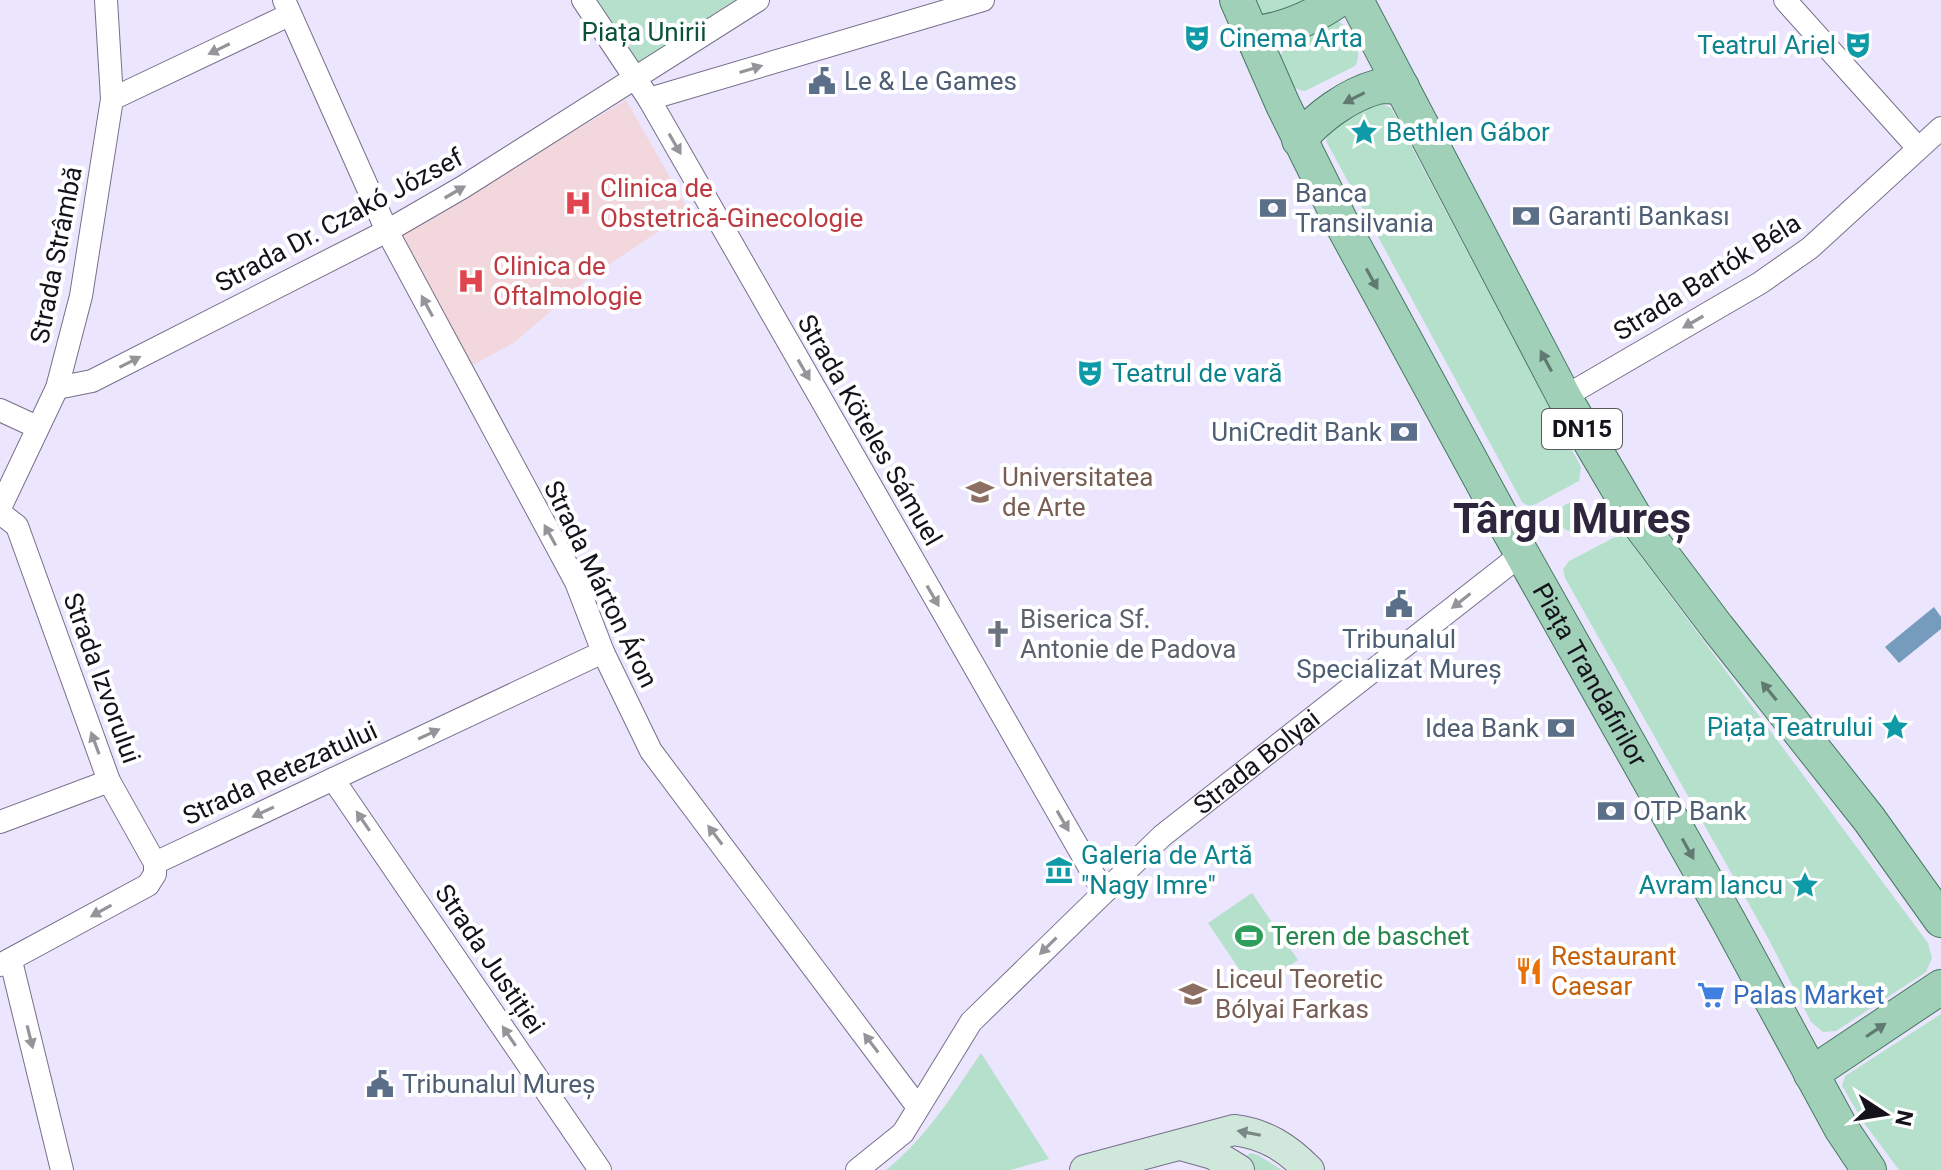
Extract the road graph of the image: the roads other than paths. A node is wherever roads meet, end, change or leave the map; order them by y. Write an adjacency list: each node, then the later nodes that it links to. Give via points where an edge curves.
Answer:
1 (106, 0): 13 (street, Strada Strâmbă)
2 (583, 0): 11 (street, Strada Köteles Sámuel)
3 (758, 0): 11 (street)
4 (983, 0): 14 (street, one-way to 4)
5 (1237, 0): 10 (main road, Piața Trandafirilor)
6 (1338, 0): 10 (main road, via 1277,31)
7 (1356, 0): 12 (main road, DN15)
8 (1785, 0): 17 (street)
9 (287, 8): 13 (street, one-way to 13); 18 (street, Strada Márton Áron)
10 (1251, 34): 16 (main road, Piața Trandafirilor)
11 (635, 77): 14 (street, Strada Köteles Sámuel); 18 (street, Strada Dr. Czakó József, one-way to 11)
12 (1402, 87): 16 (main road, one-way to 16, via 1380,86 1360,94); 20 (main road, DN15, one-way to 12)
13 (112, 99): 19 (street, Strada Strâmbă, via 81,296)
14 (649, 99): 30 (street, Strada Köteles Sámuel, one-way to 30)
15 (1941, 128): 17 (street, Strada Bartók Béla)
16 (1299, 140): 24 (main road, Piața Trandafirilor, one-way to 24)
17 (1918, 148): 20 (street, Strada Bartók Béla, one-way to 20, via 1810,248 1760,283)
18 (387, 231): 19 (street, Strada Dr. Czakó József, one-way to 18, via 92,381); 25 (street, Strada Márton Áron, one-way to 18, via 576,582)
19 (57, 388): 22 (street, Strada Strâmbă)
20 (1564, 397): 31 (main road, DN15, one-way to 20, via 1637,521)
21 (0, 410): 22 (street)
22 (37, 427): 23 (street, Strada Strâmbă)
23 (0, 511): 27 (street, Strada Izvorului, one-way to 23, via 17,526)
24 (1523, 553): 30 (street, Strada Bolyai, one-way to 30, via 1162,836); 34 (main road, Piața Trandafirilor, one-way to 34)
25 (603, 652): 26 (street, Strada Retezatului, one-way to 25); 35 (street, Strada Márton Áron, one-way to 25, via 651,751)
26 (333, 779): 29 (street, Strada Retezatului, one-way to 29); 38 (street, Strada Justiției, one-way to 26)
27 (109, 781): 28 (street); 29 (street, Strada Izvorului)
28 (0, 822)
29 (155, 863): 32 (street, Strada Retezatului, one-way to 32, via 148,885)
30 (1103, 891): 35 (street, Strada Bolyai, one-way to 35, via 971,1022)
31 (1941, 920)
32 (5, 963): 37 (street, one-way to 37)
33 (1941, 987): 34 (main road, one-way to 33)
34 (1811, 1074): 43 (main road, Piața Trandafirilor)
35 (917, 1106): 39 (street, Strada Bolyai, via 903,1133)
36 (1179, 1145): 40 (street); 41 (street, via 1213,1154); 42 (street, one-way to 36, via 1256,1133 1234,1130)
37 (62, 1170)
38 (600, 1170)
39 (857, 1170)
40 (1085, 1170)
41 (1239, 1170)
42 (1309, 1170)
43 (1869, 1170)

